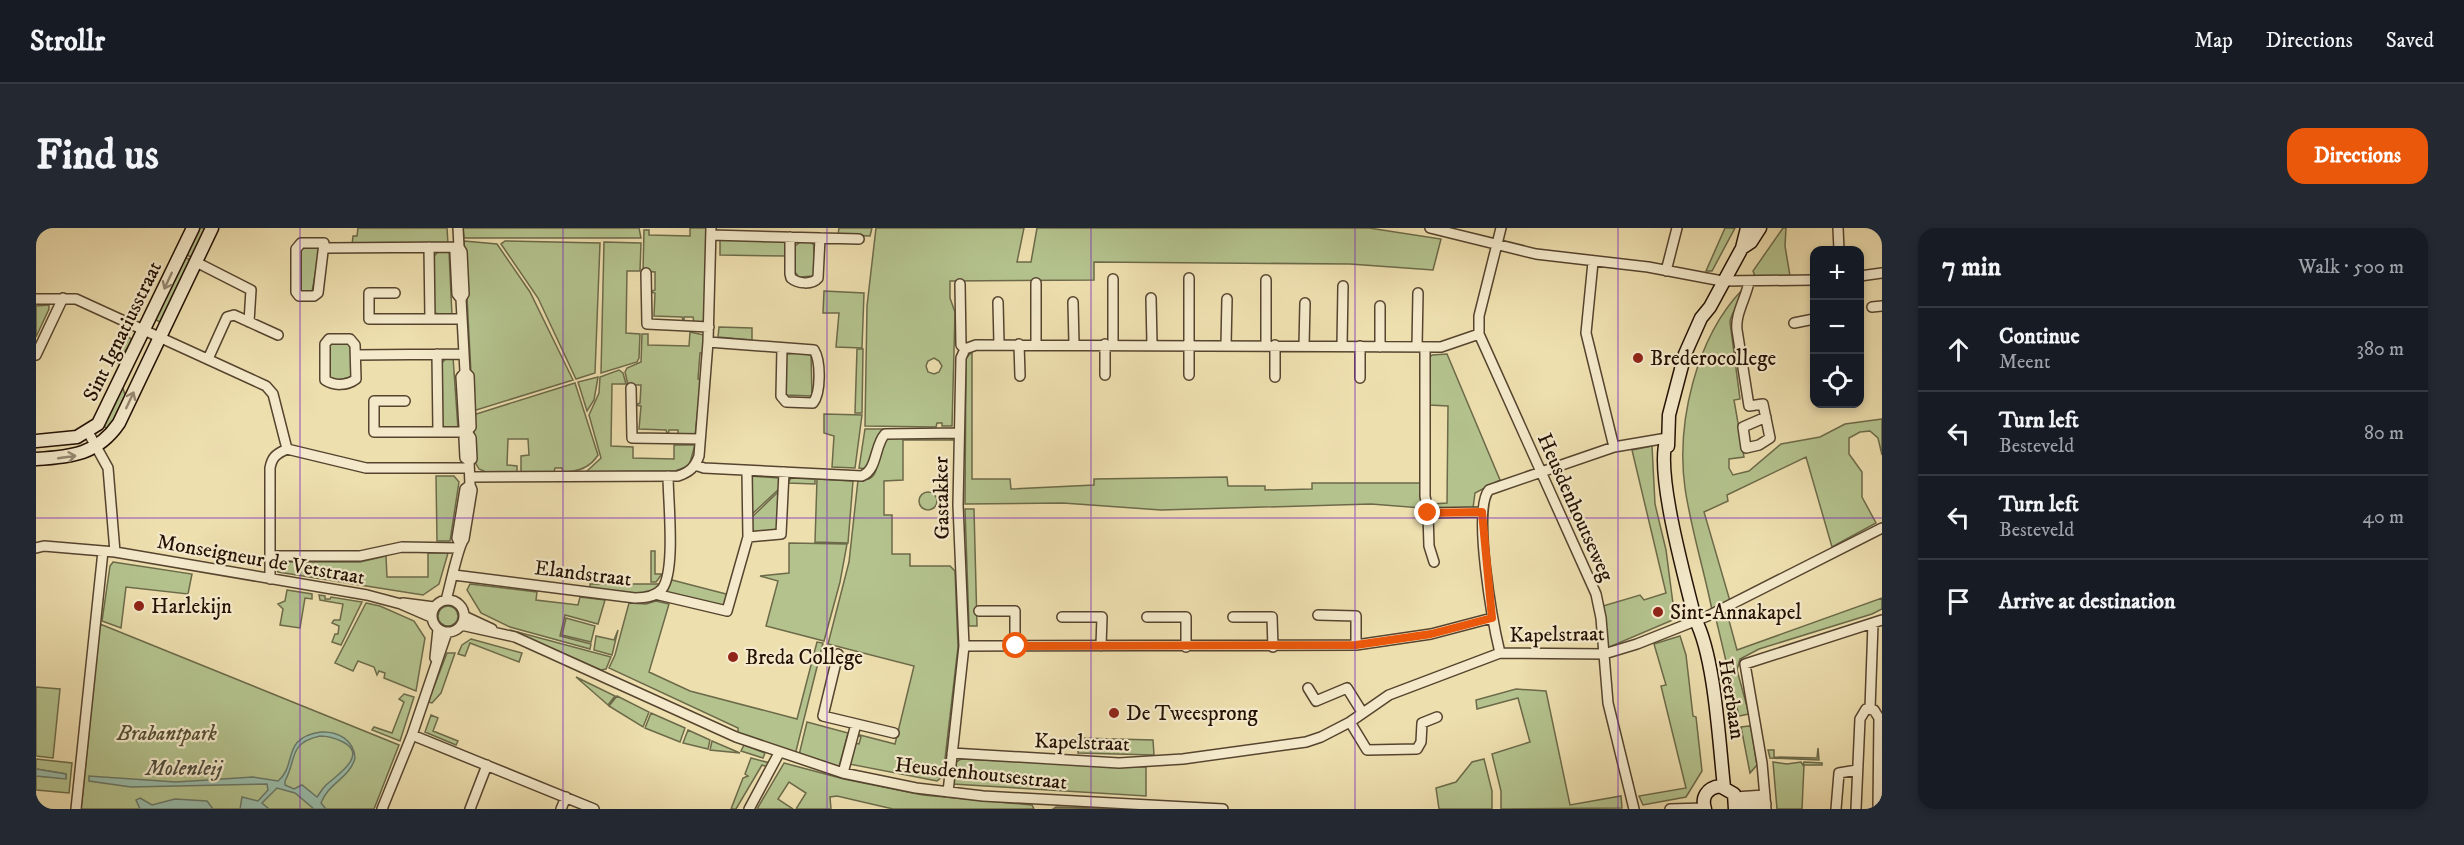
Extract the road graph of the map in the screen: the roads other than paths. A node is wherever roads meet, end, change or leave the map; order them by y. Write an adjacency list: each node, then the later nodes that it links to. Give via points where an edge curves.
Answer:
1 (193, 228): 51 (street, Sint Ignatiusstraat, one-way to 51)
2 (212, 228): 20 (street, Sint Ignatiusstraat)
3 (458, 228): 17 (street)
4 (1430, 228): 14 (street)
5 (1501, 228): 14 (street, Heusdenhoutseweg)
6 (1677, 228): 22 (street)
7 (1747, 228): 19 (street, Heerbaan)
8 (1761, 228): 19 (street, Heerbaan)
9 (1838, 228): 15 (street)
10 (711, 232): 11 (street); 50 (street)
11 (790, 237): 12 (street); 12 (street, via 791,278 805,282 818,278)
12 (820, 238): 13 (street)
13 (859, 239)
14 (1497, 244): 21 (street); 52 (street, Heusdenhoutseweg, via 1479,316)
15 (1839, 246)
16 (429, 247): 17 (street); 18 (street); 45 (street)
17 (459, 247): 46 (street, via 465,294 461,299)
18 (325, 248): 18 (street, via 324,243 301,243 296,249 299,296 318,293)
19 (1742, 248): 30 (street, Heerbaan)
20 (196, 262): 48 (street, Sint Ignatiusstraat, via 252,290); 54 (street, Sint Ignatiusstraat)
21 (1593, 262): 22 (street); 93 (street, via 1586,333)
22 (1666, 271): 30 (street)
23 (646, 273): 50 (street, via 647,324)
24 (1882, 273): 25 (street)
25 (1864, 275)
26 (1189, 278): 62 (street)
27 (1113, 279): 60 (street)
28 (1266, 279): 64 (street)
29 (1810, 280): 31 (street)
30 (1722, 281): 31 (street); 89 (street, Heerbaan, via 1702,315 1678,375)
31 (1749, 282): 84 (street, via 1736,324 1749,406 1763,404)
32 (1036, 283): 58 (street)
33 (960, 284): 71 (street, Gastakker, via 961,345)
34 (1342, 286): 66 (street)
35 (395, 293): 45 (street, via 369,293 369,319)
36 (1418, 293): 69 (street)
37 (63, 298): 39 (street); 51 (street, via 76,299); 74 (street)
38 (1151, 298): 61 (street)
39 (36, 299)
40 (1227, 299): 63 (street)
41 (998, 302): 56 (street)
42 (1073, 302): 59 (street)
43 (1305, 303): 65 (street)
44 (1380, 306): 68 (street)
45 (430, 319): 46 (street)
46 (462, 319): 73 (street)
47 (1810, 320): 49 (street)
48 (249, 322): 53 (street); 76 (street, via 234,315 227,317)
49 (1794, 322)
50 (709, 327): 55 (street)
51 (144, 330): 54 (street); 85 (street, Sint Ignatiusstraat, via 104,414)
52 (1479, 334): 69 (street, via 1441,347); 98 (street, Heusdenhoutseweg)
53 (278, 335)
54 (160, 338): 76 (street); 92 (street, Sint Ignatiusstraat, one-way to 54, via 119,423)
55 (708, 342): 70 (street); 90 (street)
56 (999, 344): 57 (street); 71 (street)
57 (1019, 344): 58 (street); 79 (street)
58 (1036, 344): 59 (street)
59 (1074, 344): 60 (street)
60 (1109, 344): 61 (street); 77 (street)
61 (1152, 344): 62 (street)
62 (1190, 344): 63 (street); 78 (street)
63 (1226, 345): 64 (street)
64 (1270, 345): 65 (street); 80 (street)
65 (1304, 346): 66 (street)
66 (1342, 346): 67 (street)
67 (1360, 346): 68 (street); 81 (street)
68 (1380, 346): 69 (street)
69 (1421, 347): 103 (street)
70 (782, 348): 70 (street, via 814,350 818,356 817,397 813,403 786,402 782,396)
71 (965, 349): 88 (street, Gastakker, via 961,358)
72 (437, 354): 73 (street); 75 (street); 86 (street)
73 (464, 354): 87 (street, via 465,372 469,376)
74 (36, 355)
75 (356, 355): 75 (street, via 356,345 350,339 329,339 325,344 325,380 349,384 356,379)
76 (208, 359): 94 (street, via 266,386 273,394)
77 (1105, 375)
78 (1190, 375)
79 (1020, 376)
80 (1275, 376)
81 (1360, 378)
82 (631, 388): 90 (street, via 632,438)
83 (405, 401): 86 (street, via 374,401 374,432)
84 (1766, 417)
85 (88, 432): 91 (street, Sint Ignatiusstraat, via 69,440); 92 (street)
86 (438, 432): 87 (street)
87 (468, 433): 100 (street, via 472,459)
88 (959, 433): 99 (street, via 885,434 880,438 870,470 862,476); 129 (street, Gastakker)
89 (1667, 438): 93 (street); 124 (street, Heerbaan, via 1665,467 1672,523)
90 (700, 439): 96 (street)
91 (36, 441)
92 (97, 447): 95 (street, Sint Ignatiusstraat, one-way to 92, via 72,456); 109 (street, via 109,473)
93 (1614, 447): 98 (street)
94 (287, 450): 100 (street, via 366,468); 110 (street, via 277,453 270,468)
95 (36, 459)
96 (696, 465): 97 (street); 101 (street, via 688,472)
97 (747, 471): 99 (street); 105 (street)
98 (1541, 471): 102 (street, via 1489,490); 136 (street, Heusdenhoutseweg, via 1596,594)
99 (784, 472): 105 (street, via 781,534)
100 (469, 473): 101 (street); 106 (street, via 472,490)
101 (668, 476): 114 (street, Elandstraat, via 669,571)
102 (1482, 512): 103 (street); 123 (street)
103 (1428, 513): 111 (street, via 1429,546)
104 (1882, 528): 124 (street, Kapelstraat)
105 (748, 537): 114 (street, via 726,611)
106 (460, 546): 110 (street, via 402,547 360,556); 112 (street)
107 (36, 548): 108 (street, Monseigneur de Vetstraat)
108 (103, 550): 109 (street, Monseigneur de Vetstraat); 157 (street)
109 (115, 552): 113 (street, Monseigneur de Vetstraat)
110 (270, 556): 113 (street)
111 (1434, 561)
112 (454, 575): 114 (street, Elandstraat, via 635,598); 115 (street); 116 (street)
113 (270, 579): 118 (street, Monseigneur de Vetstraat)
114 (655, 594)
115 (446, 600): 116 (street); 118 (street)
116 (456, 602): 125 (street, via 462,608)
117 (980, 611): 130 (street, via 1015,611)
118 (433, 612): 127 (street)
119 (1318, 615): 128 (street, via 1356,616)
120 (1062, 617): 131 (street, via 1102,617)
121 (1147, 617): 132 (street, via 1186,617)
122 (1233, 617): 133 (street, via 1272,617)
123 (1492, 618): 128 (street, via 1423,636); 134 (street)
124 (1695, 619): 136 (street, Kapelstraat); 150 (street, Heerbaan)
125 (463, 621): 127 (street, via 455,630); 145 (street, Heusdenhoutsestraat, via 515,637)
126 (1877, 622): 138 (street); 153 (street, via 1745,664)
127 (442, 631): 144 (street)
128 (1356, 645): 133 (street)
129 (964, 646): 130 (street); 146 (street, Gastakker)
130 (1016, 646): 131 (street)
131 (1101, 646): 132 (street)
132 (1186, 647): 133 (street)
133 (1273, 647)
134 (1500, 653): 136 (street, Kapelstraat); 139 (street, Kapelstraat, via 1389,695)
135 (838, 654): 142 (street, Heusdenhoutsestraat, via 823,716)
136 (1604, 654): 164 (street, Heusdenhoutseweg, via 1608,703)
137 (1308, 688): 139 (street, via 1316,701 1347,688)
138 (1870, 710): 148 (street, via 1860,718); 168 (street, via 1878,713 1879,718)
139 (1362, 712): 141 (street, Kapelstraat)
140 (1437, 717): 141 (street, via 1422,723 1418,749 1371,752 1363,746)
141 (1350, 722): 146 (street, Kapelstraat, via 1306,741 1183,759 1119,763)
142 (855, 724): 143 (street, Heusdenhoutsestraat); 149 (street)
143 (894, 733)
144 (411, 735): 147 (street); 158 (street)
145 (779, 753): 149 (street, Heusdenhoutsestraat); 162 (street)
146 (952, 753): 151 (street, Gastakker)
147 (487, 765): 152 (street); 159 (street)
148 (1857, 770): 166 (street, via 1839,773); 167 (street)
149 (843, 773): 151 (street, Heusdenhoutsestraat)
150 (1719, 787): 155 (street); 156 (street, via 1707,792)
151 (948, 792): 154 (street, Heusdenhoutsestraat)
152 (566, 797): 160 (street); 161 (street)
153 (1766, 802): 155 (street)
154 (1042, 804): 163 (street, Heusdenhoutsestraat)
155 (1735, 804)
156 (1704, 805): 165 (street)
157 (76, 809)
158 (382, 809)
159 (470, 809)
160 (561, 809)
161 (594, 809)
162 (749, 809)
163 (1223, 809)
164 (1634, 809)
165 (1671, 809)
166 (1836, 809)
167 (1856, 809)
168 (1878, 809)

